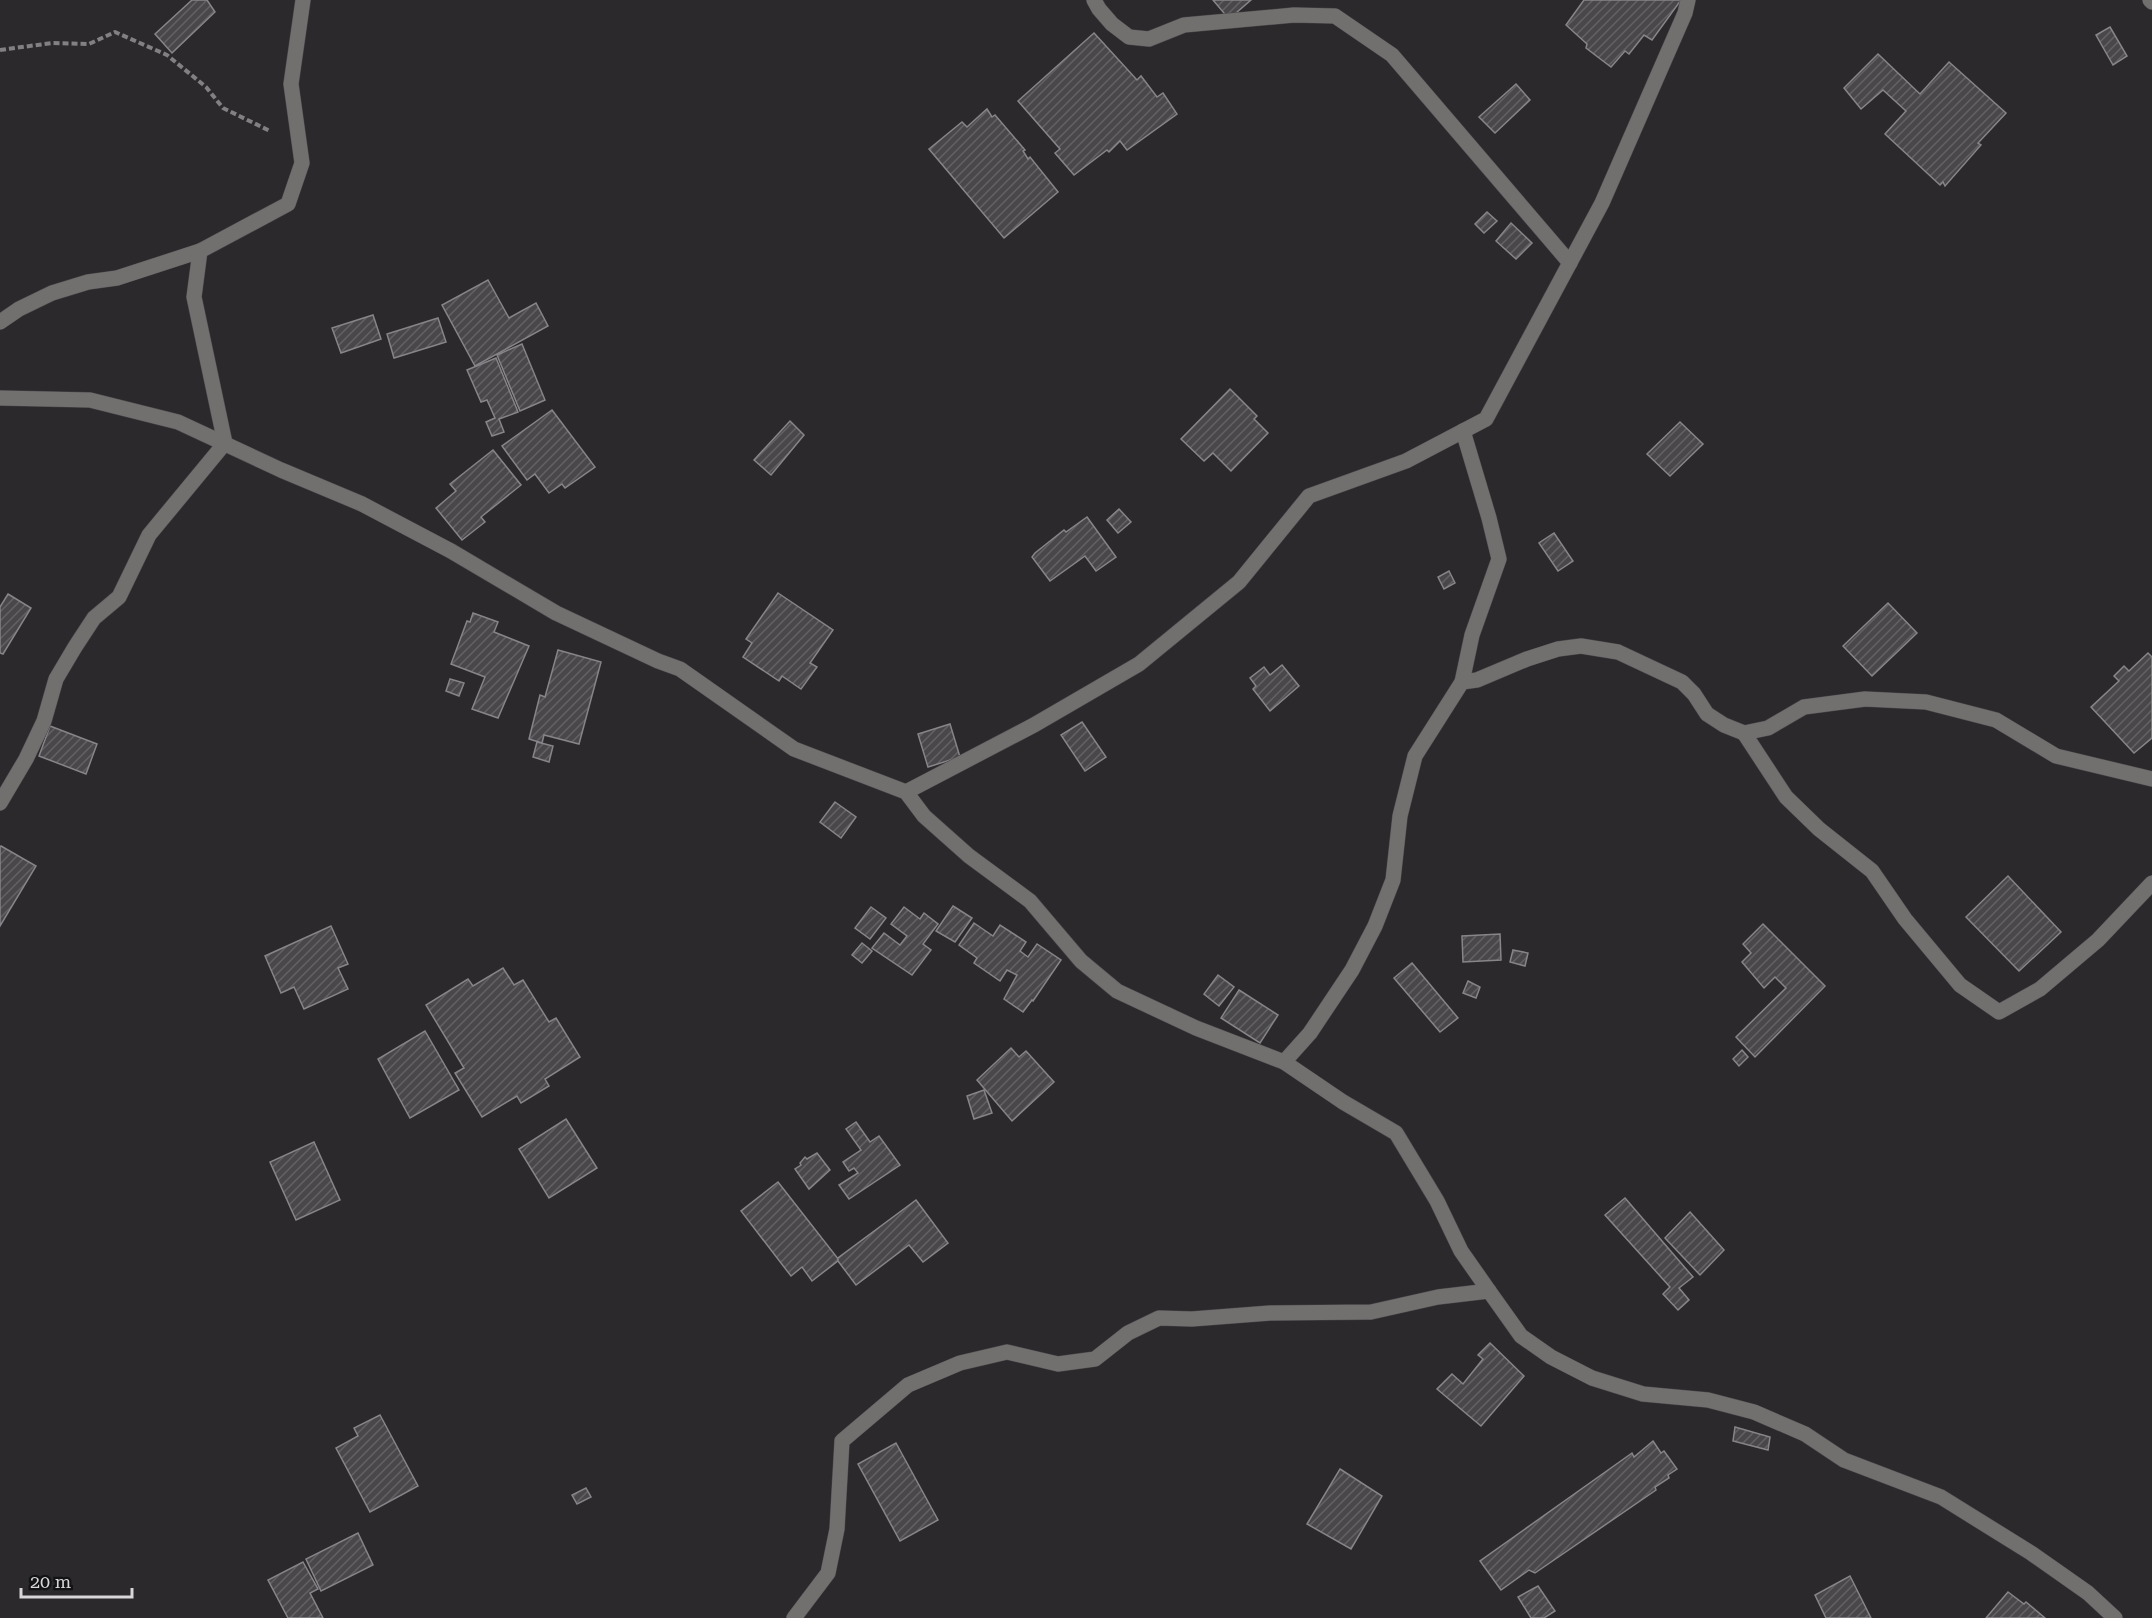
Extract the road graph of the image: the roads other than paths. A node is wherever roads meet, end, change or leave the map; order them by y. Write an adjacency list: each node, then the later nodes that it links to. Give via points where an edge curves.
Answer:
1 (303, 0): 4 (street, via 291,84 302,163 288,204)
2 (1094, 0): 5 (street, via 1112,24 1129,36 1149,39 1184,25 1294,15 1335,16 1392,55)
3 (1688, 0): 5 (street, via 1602,203)
4 (200, 251): 6 (street, via 117,278 52,293); 9 (street, via 194,297)
5 (1570, 263): 8 (street, via 1486,419)
6 (0, 322)
7 (0, 398): 9 (street, via 90,400 178,422)
8 (1463, 431): 10 (street, via 1499,559 1472,635); 13 (street, via 1406,460 1309,496 1239,582 1139,664)
9 (225, 443): 13 (street, via 362,504 556,613 680,669 795,749); 14 (street, via 149,535 119,597 94,618 75,647 57,679 44,721 26,759)
10 (1462, 682): 11 (street, via 1477,680 1557,649 1581,646 1618,652 1682,682 1707,714); 16 (street, via 1415,756 1400,816 1393,880 1375,926 1352,970 1310,1033)
11 (1744, 733): 12 (street, via 1768,728 1804,707 1865,699 1926,702 1996,720 2056,756); 15 (street, via 1786,797 1872,871 1905,919 1960,985 1999,1012 2040,989 2098,940)
12 (2152, 779)
13 (906, 792): 16 (street, via 924,816 969,856 1030,901 1081,961 1117,991 1196,1028)
14 (0, 803)
15 (2152, 883)
16 (1284, 1062): 17 (street, via 1396,1133 1437,1201 1461,1251)
17 (1489, 1291): 18 (street, via 1438,1297 1371,1312 1159,1318 1128,1333 1095,1359 1058,1364 1007,1352 960,1363 908,1385 842,1441 837,1529 828,1573); 19 (street, via 1521,1336 1592,1378 1643,1394 1708,1400 1754,1412 1805,1434 1844,1460 1941,1497 2031,1553 2088,1593)
18 (794, 1618)
19 (2115, 1618)

